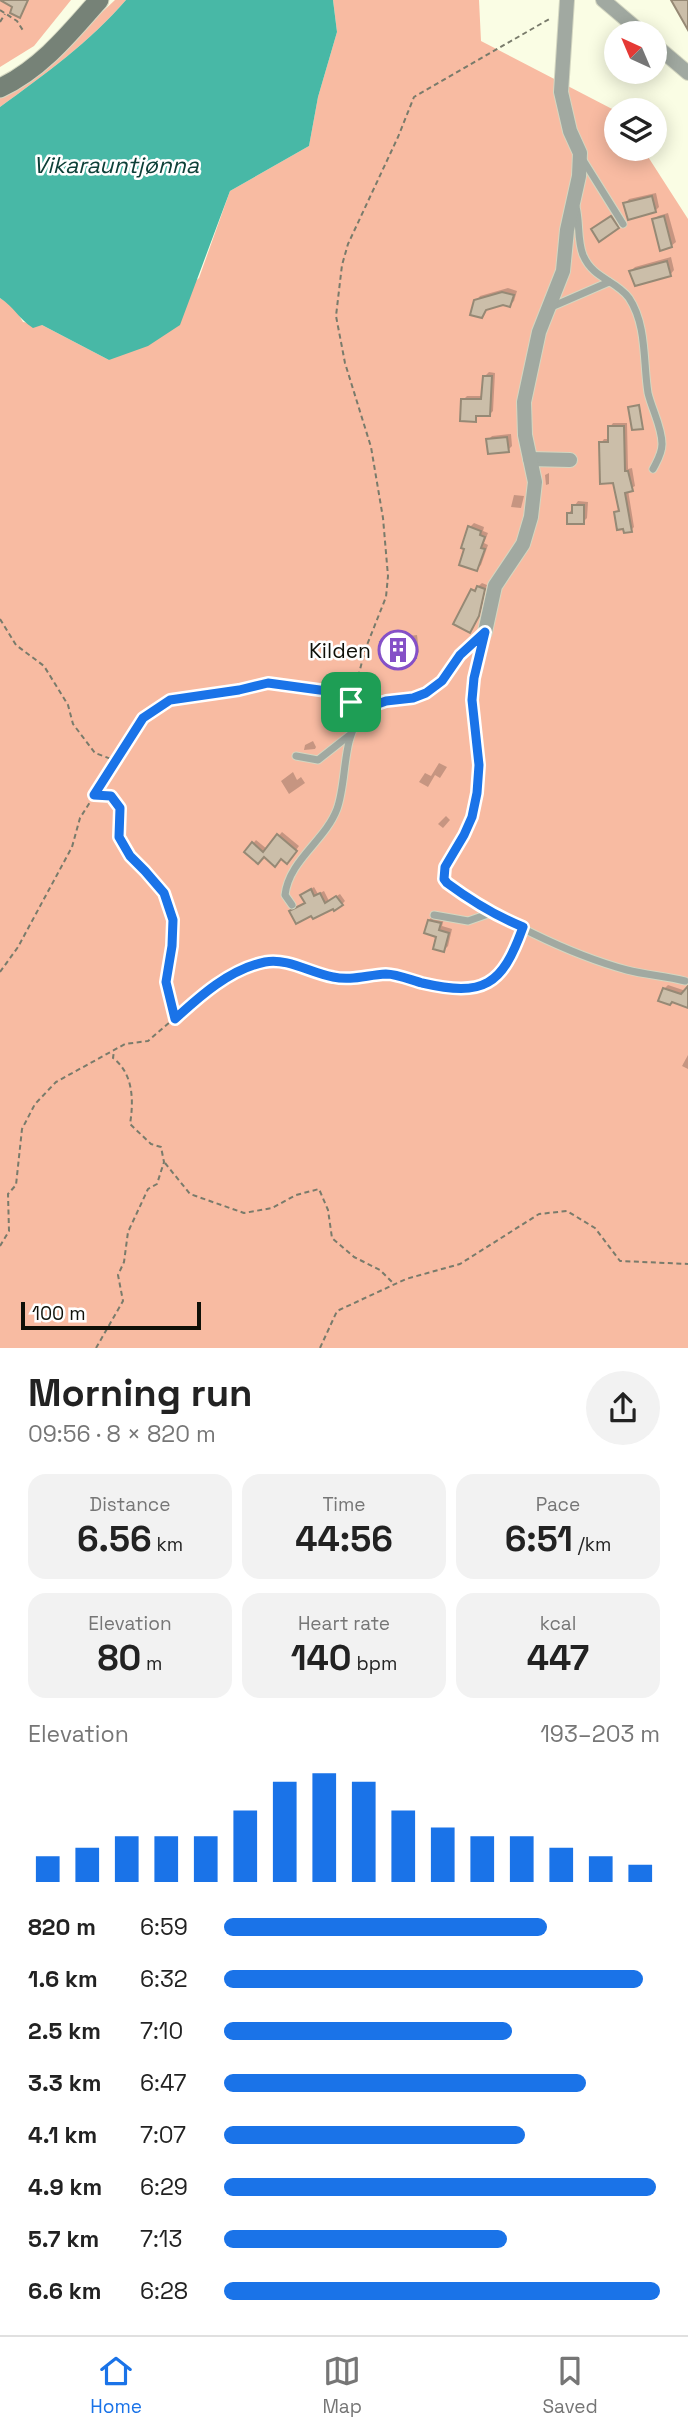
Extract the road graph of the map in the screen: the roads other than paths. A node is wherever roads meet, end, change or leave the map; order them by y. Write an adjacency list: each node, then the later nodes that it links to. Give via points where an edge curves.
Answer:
1 (99, 0): 7 (main road, via 44,59)
2 (603, 0): 4 (street)
3 (567, 4): 8 (street, via 561,92)
4 (628, 21)
5 (667, 55): 6 (street)
6 (688, 73)
7 (0, 88)
8 (580, 153): 9 (street); 10 (lane)
9 (574, 200): 11 (lane, via 583,255 598,276); 12 (street, via 563,271)
10 (623, 224)
11 (609, 282): 12 (lane); 15 (lane, via 626,295 639,323 649,395 662,437)
12 (549, 309): 13 (street, via 524,402)
13 (530, 459): 14 (street); 16 (street, via 535,482 531,517 523,544 495,586)
14 (570, 460)
15 (653, 469)
16 (485, 632): 18 (lane, via 434,688); 22 (lane, via 472,700 479,765 477,793 468,826 444,872 447,883)
17 (239, 690): 18 (lane, via 268,683 303,686)
18 (375, 705): 19 (lane)
19 (351, 733): 20 (lane, via 318,760); 21 (lane, via 334,816 286,888)
20 (296, 756)
21 (292, 905)
22 (491, 913): 23 (lane, via 468,922); 24 (lane, via 585,956)
23 (434, 915)
24 (685, 981)

